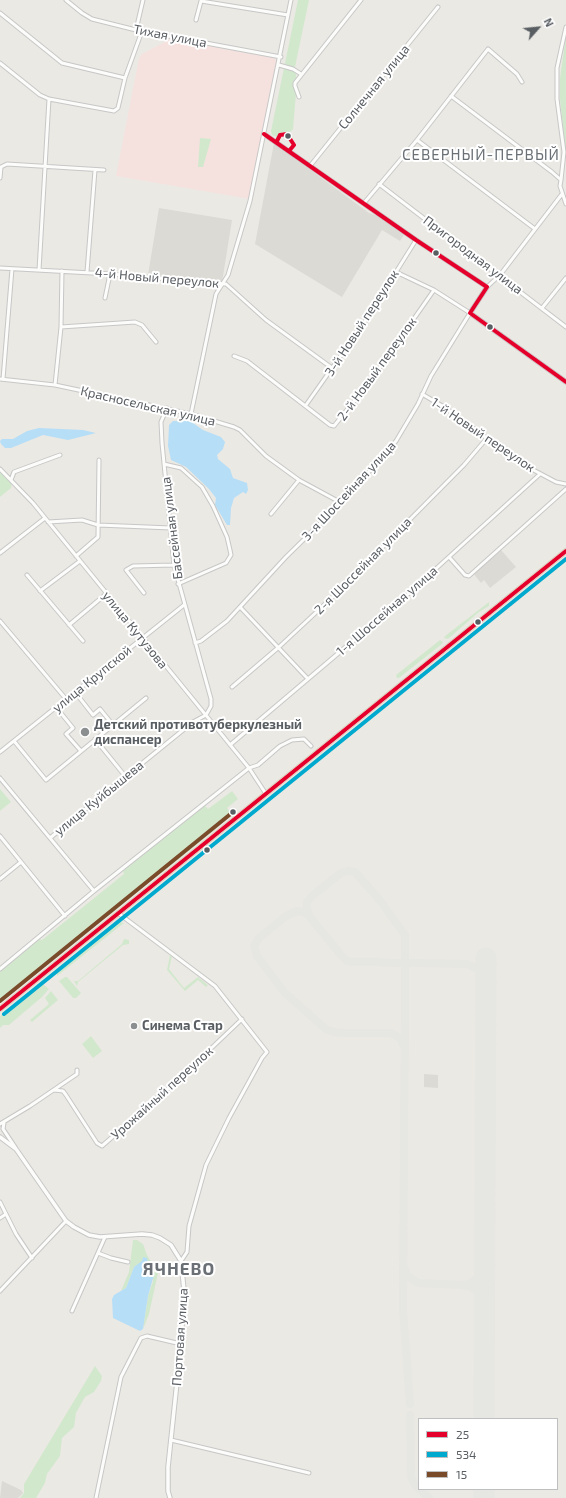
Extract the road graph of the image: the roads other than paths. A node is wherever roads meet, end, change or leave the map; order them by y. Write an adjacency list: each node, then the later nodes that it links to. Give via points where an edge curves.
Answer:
1 (66, 0): 11 (street, Тихая улица, via 92,19)
2 (143, 0): 11 (street)
3 (201, 0): 8 (street); 9 (street)
4 (291, 0): 8 (street)
5 (361, 0): 16 (street)
6 (438, 7): 24 (street, Солнечная улица)
7 (0, 12): 17 (street, via 62,63)
8 (288, 15): 13 (street)
9 (196, 20)
10 (566, 27): 29 (street, via 557,68 557,99 564,152)
11 (136, 30): 12 (street, Тихая улица)
12 (142, 31): 13 (street, Тихая улица); 17 (street)
13 (281, 57): 15 (street)
14 (0, 63): 21 (street, via 40,95)
15 (279, 65): 16 (street); 22 (street)
16 (301, 74): 20 (street, via 294,86)
17 (125, 78): 21 (street, via 118,108 114,111)
18 (522, 82): 19 (street, via 517,74 488,49)
19 (452, 96): 23 (street); 29 (street)
20 (299, 97)
21 (49, 99): 25 (street)
22 (264, 134): 24 (street); 45 (street, via 241,236 228,276)
23 (417, 140): 30 (street); 34 (street)
24 (310, 166): 32 (street)
25 (45, 168): 26 (street); 28 (street, via 5,165 1,168); 38 (street)
26 (95, 170): 27 (street); 40 (street)
27 (104, 170)
28 (0, 178)
29 (560, 180): 31 (street)
30 (379, 184): 32 (street); 43 (street, Пригородная улица)
31 (562, 194): 33 (street); 34 (street)
32 (364, 203): 35 (street)
33 (566, 204)
34 (535, 229): 43 (street)
35 (416, 240): 41 (street, 3-й Новый переулок); 46 (street)
36 (0, 268): 37 (street, 4-й Новый переулок)
37 (12, 269): 38 (street, 4-й Новый переулок); 56 (street)
38 (39, 270): 39 (street, 4-й Новый переулок)
39 (62, 271): 40 (street, 4-й Новый переулок); 51 (street)
40 (87, 272): 42 (street, 4-й Новый переулок)
41 (396, 272): 47 (street); 55 (street, 3-й Новый переулок)
42 (110, 274): 45 (street, 4-й Новый переулок); 48 (street)
43 (500, 276): 46 (street); 49 (street, Пригородная улица)
44 (566, 278): 49 (street)
45 (222, 284): 55 (street, 4-й Новый переулок, via 229,285 266,320); 62 (street, via 216,294)
46 (487, 287): 50 (street)
47 (434, 290): 50 (street); 60 (street, 2-й Новый переулок, via 336,425 330,425)
48 (105, 298)
49 (542, 308): 52 (street, Пригородная улица)
50 (470, 313): 57 (street); 59 (street, 3-я Шоссейная улица)
51 (61, 327): 53 (street, via 135,322 142,325); 58 (street)
52 (566, 327)
53 (156, 342)
54 (234, 356): 60 (street, 2-й Новый переулок, via 246,361)
55 (332, 368): 60 (street, 3-й Новый переулок)
56 (1, 379): 58 (street, Красносельская улица)
57 (566, 382)
58 (55, 385): 61 (street, Красносельская улица)
59 (422, 394): 63 (street, 1-й Новый переулок); 73 (street, 3-я Шоссейная улица, via 396,441)
60 (306, 405)
61 (167, 408): 62 (street, Красносельская улица); 66 (street, Бассейная улица, via 161,422)
62 (191, 414): 70 (street, Красносельская улица, via 240,430 266,456)
63 (487, 438): 68 (street, 1-й Новый переулок); 97 (street, 2-я Шоссейная улица, via 464,465)
64 (60, 455): 69 (street, via 14,472)
65 (99, 460): 77 (street)
66 (164, 464): 78 (street, Бассейная улица); 86 (street, via 176,466 186,472 208,496 227,537 231,555 226,563)
67 (0, 469): 69 (street, улица Кутузова)
68 (540, 474): 71 (street, 1-й Новый переулок); 82 (street, 1-я Шоссейная улица)
69 (11, 480): 75 (street, улица Кутузова)
70 (299, 480): 73 (street, Красносельская улица, via 336,500); 74 (street)
71 (566, 484)
72 (566, 489): 82 (street, via 469,576 465,575)
73 (343, 501): 91 (street, 3-я Шоссейная улица)
74 (271, 514)
75 (45, 518): 76 (street, улица Кутузова); 80 (street)
76 (48, 522): 77 (street, via 82,520); 81 (street, улица Кутузова)
77 (98, 524): 78 (street); 81 (street, via 98,537)
78 (171, 528): 84 (street, Бассейная улица)
79 (566, 551): 115 (main road)
80 (0, 553)
81 (76, 556): 83 (street, улица Кутузова)
82 (449, 557): 98 (street, 1-я Шоссейная улица)
83 (80, 561): 87 (street); 89 (street, улица Кутузова)
84 (174, 565): 86 (street, Бассейная улица); 88 (street, via 133,566 126,570)
85 (27, 575): 87 (street)
86 (178, 584): 90 (street, Бассейная улица)
87 (40, 590): 93 (street)
88 (144, 593)
89 (106, 594): 93 (street); 94 (street, улица Кутузова)
90 (184, 606): 94 (street, улица Крупской); 96 (street, Бассейная улица)
91 (240, 607): 96 (street, 3-я Шоссейная улица, via 216,631); 97 (street)
92 (0, 621): 102 (street)
93 (69, 625): 95 (street)
94 (142, 638): 100 (street, улица Крупской); 104 (street, улица Кутузова)
95 (83, 641)
96 (195, 643): 104 (street, Бассейная улица, via 211,699 211,706)
97 (279, 648): 98 (street); 99 (street, 2-я Шоссейная улица)
98 (308, 679): 108 (street, 1-я Шоссейная улица)
99 (232, 687)
100 (75, 692): 102 (street, улица Крупской); 105 (street, via 93,715 100,709)
101 (146, 698): 105 (street)
102 (66, 699): 103 (street, улица Крупской)
103 (56, 707): 107 (street, улица Крупской); 110 (street, via 73,728 66,734)
104 (206, 715): 108 (street, улица Кутузова); 113 (street, улица Куйбышева, via 193,722)
105 (113, 725): 106 (street)
106 (94, 739): 110 (street); 113 (street)
107 (14, 741): 110 (street, via 46,780); 111 (street, улица Крупской)
108 (230, 745): 112 (street, улица Кутузова)
109 (311, 746): 112 (street, via 304,740 292,740 280,746 258,765)
110 (81, 751)
111 (0, 752)
112 (249, 768): 115 (street, улица Кутузова); 120 (street)
113 (125, 776): 117 (street, улица Куйбышева)
114 (0, 778): 117 (street)
115 (266, 794): 121 (main road)
116 (0, 836): 118 (street)
117 (50, 838): 120 (street)
118 (21, 862): 119 (street); 122 (street)
119 (0, 879)
120 (94, 891): 122 (street)
121 (118, 914): 124 (main road); 125 (street, via 215,986)
122 (65, 916): 123 (street)
123 (0, 969)
124 (0, 1009)
125 (242, 1019): 127 (street, Урожайный переулок, via 180,1078 102,1146 97,1143 66,1095 62,1091); 139 (street, Портовая улица, via 267,1052 229,1118 206,1165 189,1226 187,1252)
126 (76, 1070): 127 (street, via 76,1074)
127 (54, 1090): 128 (street)
128 (5, 1121): 129 (street); 131 (street, via 3,1129)
129 (0, 1124)
130 (0, 1137): 131 (street)
131 (16, 1149): 135 (street)
132 (0, 1202): 133 (street)
133 (6, 1214): 134 (street); 138 (street)
134 (0, 1218)
135 (66, 1221): 136 (street, via 84,1233); 138 (street)
136 (105, 1237): 137 (street); 139 (street, via 152,1235 166,1241)
137 (98, 1253): 140 (street); 142 (street)
138 (32, 1258): 141 (street)
139 (181, 1261): 143 (street, Портовая улица, via 184,1290)
140 (128, 1262)
141 (0, 1291)
142 (72, 1311)
143 (181, 1344): 144 (street, Портовая улица); 146 (street, via 147,1336 141,1338 121,1377)
144 (171, 1440): 145 (street); 147 (street, Портовая улица, via 168,1479)
145 (308, 1473)
146 (96, 1498)
147 (170, 1498)

